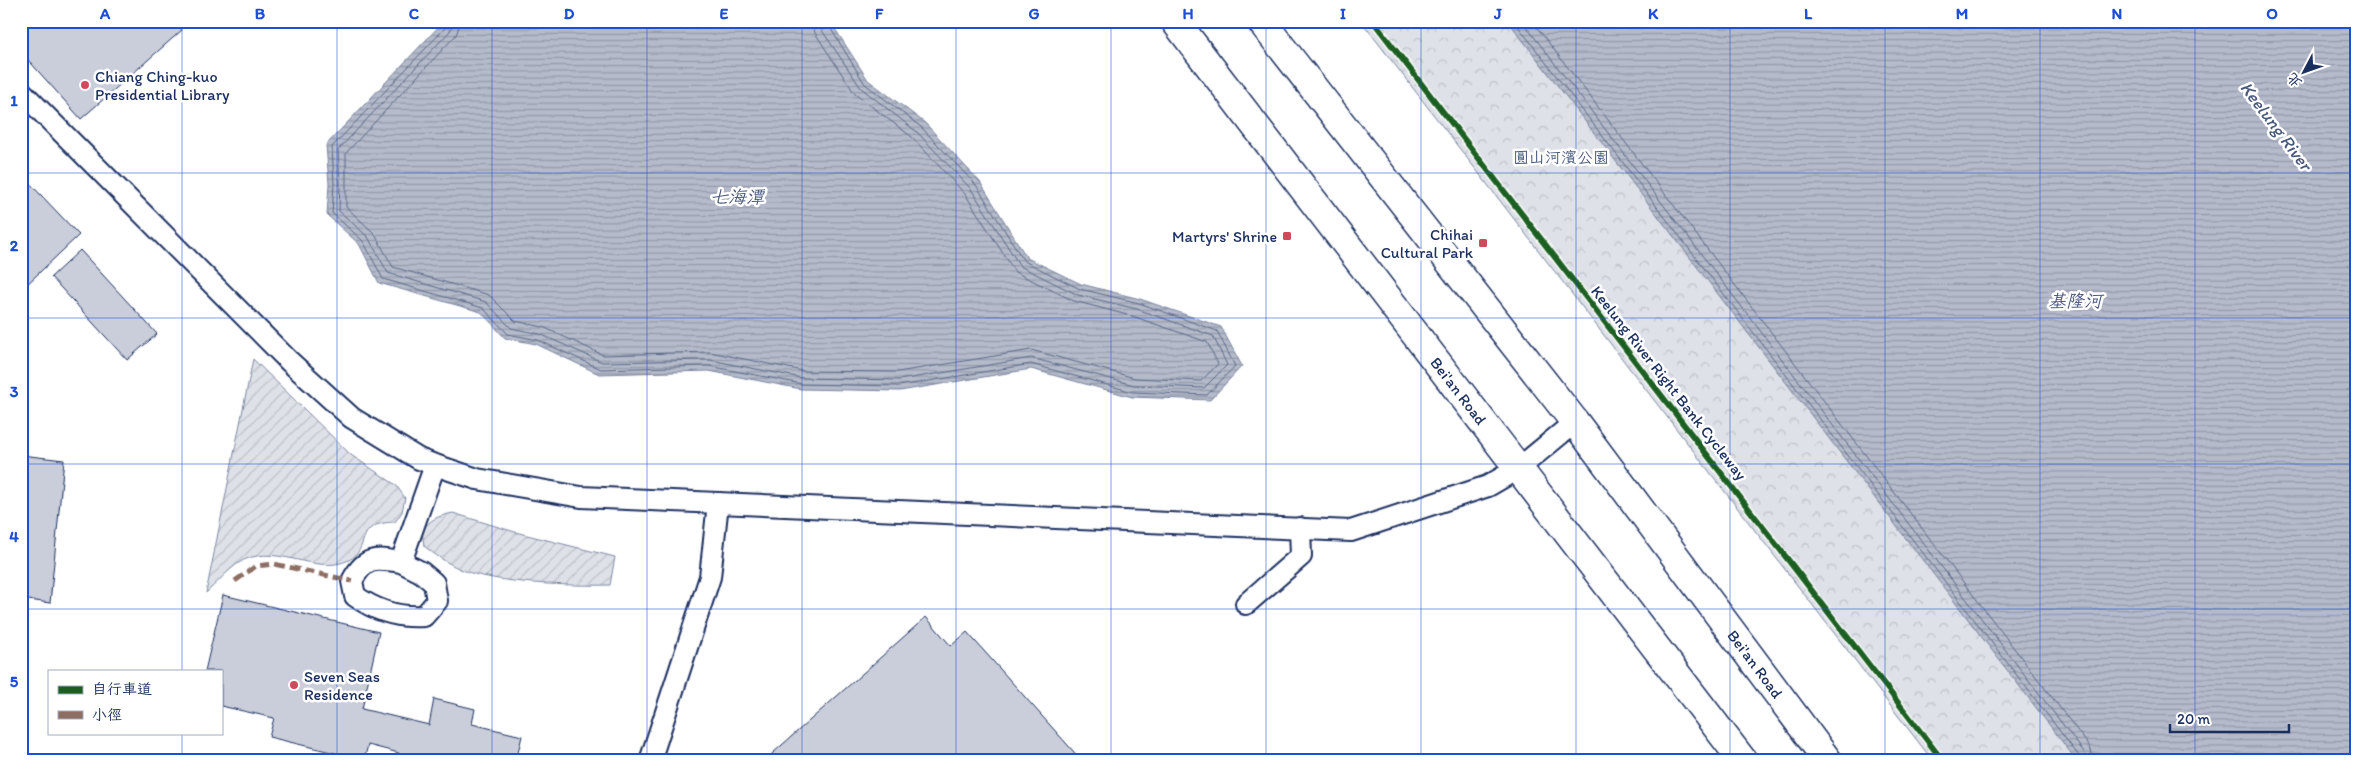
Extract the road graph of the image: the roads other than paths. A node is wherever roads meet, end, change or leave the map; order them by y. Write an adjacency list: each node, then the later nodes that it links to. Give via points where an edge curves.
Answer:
1 (1175, 21): 6 (main road, Bei'an Road)
2 (1261, 21): 4 (main road, Bei'an Road)
3 (21, 91): 5 (lane, via 296,367 352,418 419,459)
4 (1575, 422): 6 (lane); 13 (main road, Bei'an Road)
5 (435, 465): 7 (lane, via 477,479 581,497); 9 (lane)
6 (1519, 468): 8 (lane, via 1488,486 1351,531); 12 (main road, Bei'an Road)
7 (718, 503): 8 (lane); 11 (lane, via 710,577)
8 (1300, 528): 10 (lane, via 1301,556)
9 (401, 562)
10 (1246, 604)
11 (650, 761)
12 (1743, 761)
13 (1828, 761)

